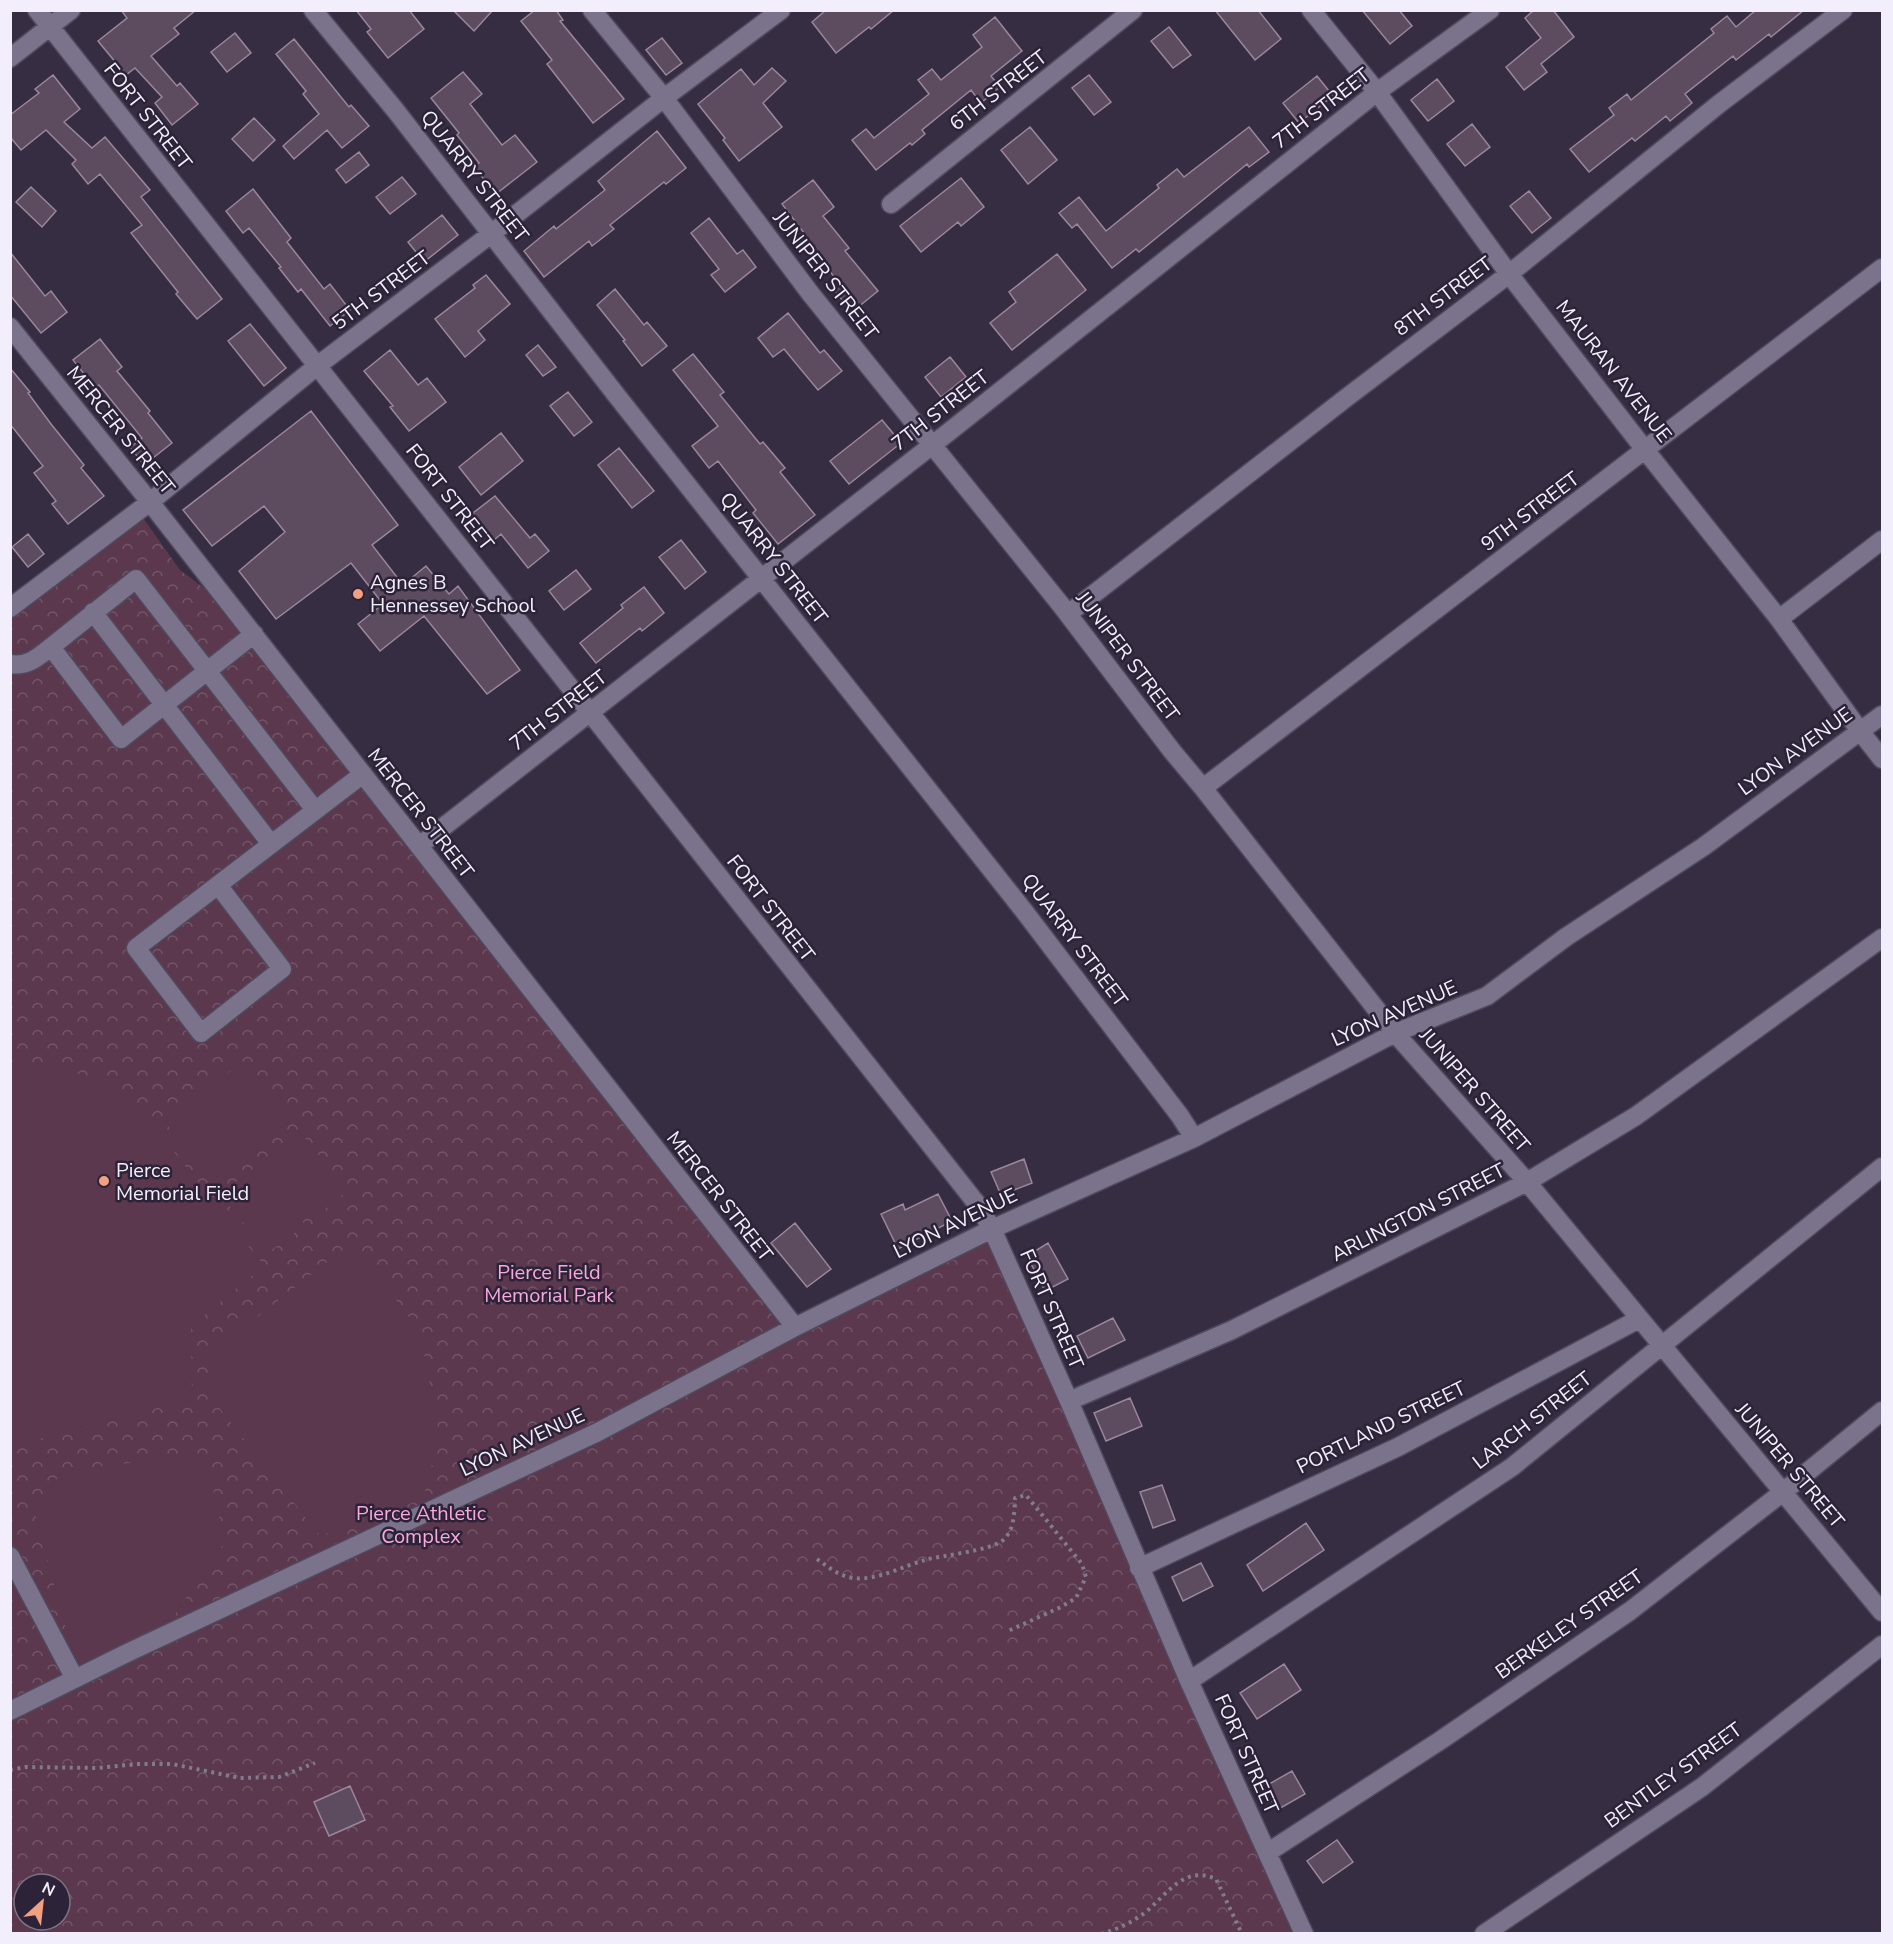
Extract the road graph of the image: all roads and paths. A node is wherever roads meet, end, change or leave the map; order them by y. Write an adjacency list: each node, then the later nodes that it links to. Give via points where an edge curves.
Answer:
1 (37, 10): 10 (street, FORT STREET)
2 (71, 10): 10 (street)
3 (314, 10): 15 (street, QUARRY STREET)
4 (592, 10): 13 (street, JUNIPER STREET)
5 (781, 10): 13 (street, 5TH STREET)
6 (1133, 10): 14 (street, 6TH STREET)
7 (1311, 10): 12 (street, MAURAN AVENUE)
8 (1490, 10): 12 (street, 7TH STREET)
9 (1843, 10): 17 (street, 8TH STREET, via 1719,104)
10 (50, 27): 11 (street); 19 (street, FORT STREET)
11 (10, 58)
12 (1377, 92): 17 (street, MAURAN AVENUE); 20 (street, 7TH STREET)
13 (664, 98): 15 (street, 5TH STREET); 20 (street, JUNIPER STREET, via 810,293)
14 (891, 204)
15 (491, 234): 19 (street, 5TH STREET); 24 (street, QUARRY STREET)
16 (1882, 268): 21 (street, 9TH STREET)
17 (1509, 274): 21 (street, MAURAN AVENUE); 27 (street, 8TH STREET)
18 (10, 327): 22 (street, MERCER STREET)
19 (317, 366): 22 (street, 5TH STREET); 34 (street, FORT STREET)
20 (932, 444): 24 (street, 7TH STREET); 27 (street, JUNIPER STREET)
21 (1646, 450): 28 (street, MAURAN AVENUE); 39 (street, 9TH STREET)
22 (150, 502): 25 (street, 5TH STREET); 29 (street, MERCER STREET)
23 (1882, 540): 28 (street)
24 (762, 578): 34 (street, 7TH STREET); 46 (street, QUARRY STREET, via 1024,910)
25 (10, 608)
26 (93, 612): 30 (street); 32 (street, via 136,579); 33 (street)
27 (1068, 614): 39 (street, JUNIPER STREET)
28 (1779, 619): 36 (street, MAURAN AVENUE)
29 (254, 634): 32 (street); 38 (street, MERCER STREET)
30 (51, 647): 31 (street, via 28,664); 33 (street, via 121,739)
31 (10, 664)
32 (207, 671): 33 (street); 40 (street)
33 (164, 704): 41 (street)
34 (590, 714): 42 (street, 7TH STREET); 49 (street, FORT STREET, via 977,1204)
35 (1882, 715): 36 (street, LYON AVENUE)
36 (1860, 731): 37 (street, MAURAN AVENUE); 45 (street, LYON AVENUE, via 1703,847 1566,937 1487,996)
37 (1882, 759)
38 (363, 774): 40 (street); 42 (street, MERCER STREET)
39 (1203, 788): 45 (street, JUNIPER STREET)
40 (315, 810): 41 (street)
41 (271, 844): 43 (street)
42 (419, 846): 51 (street, MERCER STREET)
43 (218, 885): 43 (street, via 282,969 201,1033 136,948)
44 (1882, 939): 48 (street, ARLINGTON STREET, via 1636,1116)
45 (1395, 1033): 46 (street, LYON AVENUE); 48 (street, JUNIPER STREET)
46 (1194, 1138): 49 (street, LYON AVENUE)
47 (1882, 1167): 52 (street, LARCH STREET)
48 (1527, 1182): 50 (street, JUNIPER STREET); 53 (street, ARLINGTON STREET, via 1232,1330)
49 (992, 1229): 51 (street, LYON AVENUE); 53 (street, FORT STREET)
50 (1639, 1319): 52 (street, JUNIPER STREET); 58 (street, PORTLAND STREET, via 1398,1447)
51 (795, 1327): 62 (street, LYON AVENUE, via 598,1432)
52 (1662, 1346): 55 (street, JUNIPER STREET); 63 (street, LARCH STREET, via 1512,1467)
53 (1069, 1401): 58 (street, FORT STREET)
54 (1882, 1411): 55 (street, BERKELEY STREET)
55 (1783, 1492): 59 (street, JUNIPER STREET); 67 (street, BERKELEY STREET, via 1630,1611)
56 (10, 1556): 62 (street)
57 (817, 1559): 60 (path, via 835,1573 873,1577 924,1560 978,1549 1002,1540 1013,1524 1016,1498 1026,1495 1082,1564 1086,1577 1076,1598)
58 (1139, 1568): 63 (street, FORT STREET)
59 (1882, 1612)
60 (1008, 1631)
61 (1882, 1645): 71 (street, BENTLEY STREET, via 1702,1787)
62 (75, 1678): 64 (street, LYON AVENUE)
63 (1189, 1681): 67 (street, FORT STREET)
64 (10, 1711)
65 (315, 1763): 66 (path, via 279,1777 240,1778 172,1764)
66 (10, 1770)
67 (1267, 1853): 70 (street, FORT STREET)
68 (1101, 1934): 69 (path, via 1131,1922 1189,1875 1205,1874 1216,1879)
69 (1242, 1934)
70 (1304, 1934)
71 (1484, 1934)

